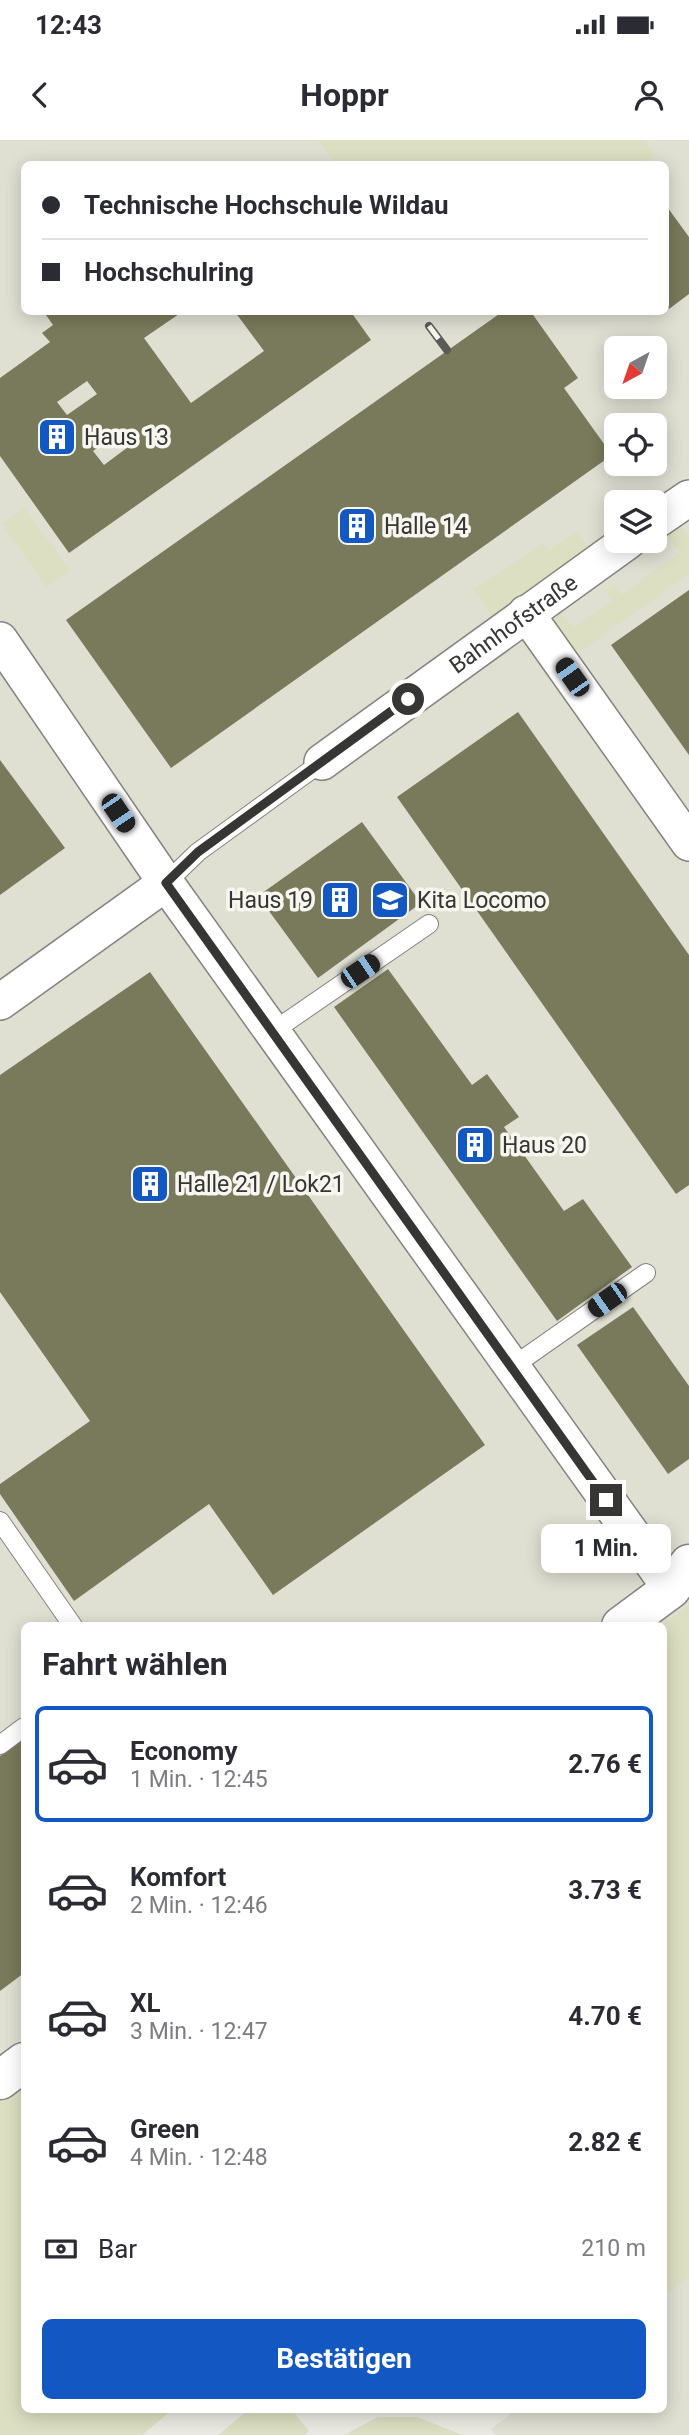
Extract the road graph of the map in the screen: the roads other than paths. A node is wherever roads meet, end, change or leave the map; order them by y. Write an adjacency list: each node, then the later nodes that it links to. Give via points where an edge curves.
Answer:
1 (689, 498): 2 (street)
2 (667, 513)
3 (611, 553): 4 (street, Bahnhofstraße)
4 (526, 613): 6 (street, Bahnhofstraße); 7 (street)
5 (0, 640): 8 (street)
6 (322, 762): 8 (lane, Bahnhofstraße, via 198,852)
7 (689, 843)
8 (166, 883): 10 (street); 11 (street)
9 (429, 923): 11 (lane)
10 (0, 1002)
11 (272, 1032): 13 (street)
12 (646, 1273): 13 (lane)
13 (512, 1367): 15 (street)
14 (0, 1521): 16 (lane)
15 (683, 1580): 17 (street)
16 (70, 1622)
17 (626, 1622)
18 (21, 1729): 19 (lane)
19 (0, 1745)
20 (21, 2041): 21 (street)
21 (0, 2054)
22 (21, 2064): 23 (street)
23 (0, 2080)

